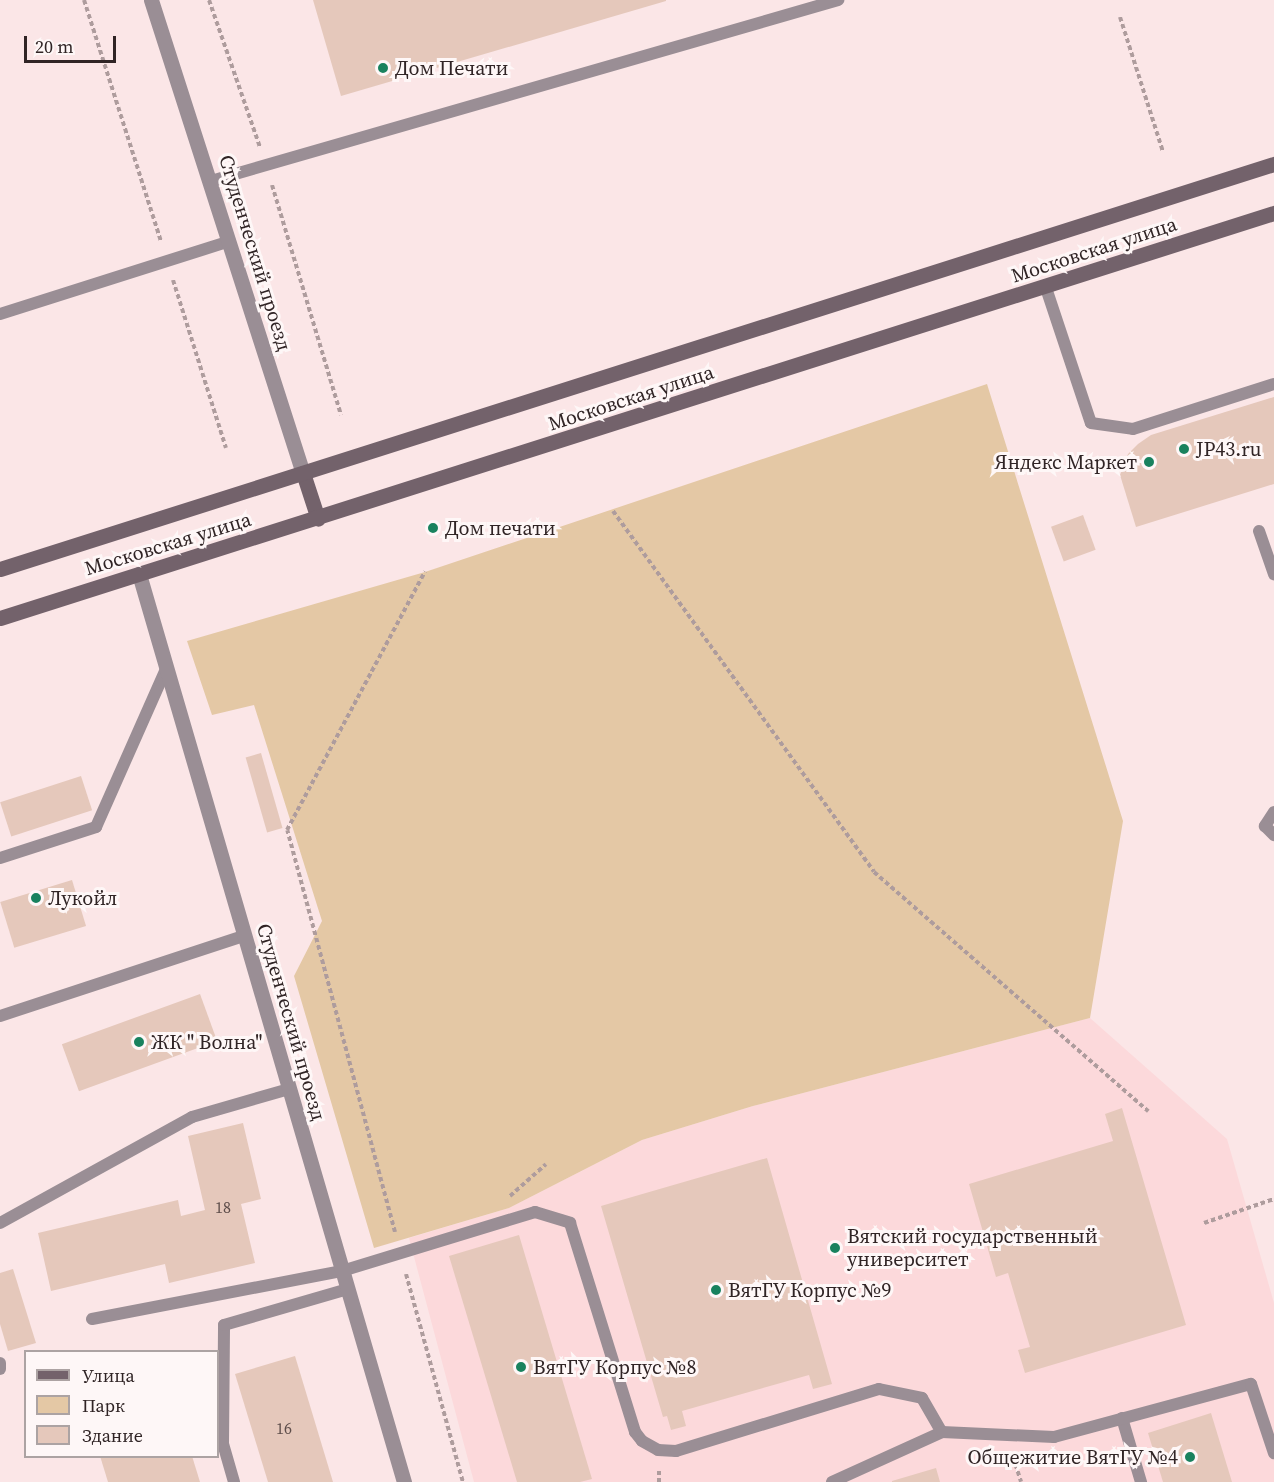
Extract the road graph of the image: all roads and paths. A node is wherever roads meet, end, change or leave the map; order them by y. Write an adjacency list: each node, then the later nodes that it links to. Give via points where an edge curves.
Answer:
1 (84, 0): 12 (path)
2 (151, 0): 9 (street, Студенческий проезд)
3 (209, 0): 8 (path)
4 (837, 0): 8 (lane)
5 (1120, 16): 6 (path)
6 (1163, 152)
7 (1274, 164): 18 (main road, Московская улица)
8 (266, 166): 9 (lane); 16 (path)
9 (211, 181): 11 (street, Студенческий проезд)
10 (1274, 213): 13 (main road, Московская улица)
11 (230, 240): 12 (lane); 18 (street, Студенческий проезд)
12 (167, 260): 14 (lane); 17 (path)
13 (1046, 288): 15 (lane, via 1091,423 1133,429); 20 (main road, Московская улица)
14 (0, 314)
15 (1274, 384)
16 (341, 415)
17 (226, 448)
18 (303, 473): 20 (main road, Студенческий проезд); 22 (main road, Московская улица)
19 (614, 511): 34 (path, via 874,872)
20 (318, 519): 24 (main road, Московская улица)
21 (1259, 531): 25 (lane)
22 (0, 569)
23 (425, 572): 38 (path, via 287,830)
24 (139, 574): 26 (main road, Московская улица); 27 (street, Студенческий проезд)
25 (1274, 574)
26 (0, 618)
27 (167, 667): 30 (lane, via 96,827); 31 (street, Студенческий проезд)
28 (1274, 812): 29 (lane, via 1265,826)
29 (1274, 835)
30 (0, 858)
31 (244, 936): 32 (lane); 33 (street, Студенческий проезд)
32 (0, 1016)
33 (289, 1089): 36 (lane, via 192,1117); 39 (street, Студенческий проезд)
34 (1148, 1111)
35 (1274, 1199): 37 (path)
36 (0, 1223)
37 (1204, 1223)
38 (401, 1253): 39 (lane); 45 (lane, via 535,1212 570,1223 635,1432 658,1450 676,1451 879,1389 922,1398); 50 (path)
39 (342, 1271): 40 (street, Студенческий проезд); 41 (lane)
40 (348, 1289): 48 (lane, via 224,1325 223,1444); 49 (street, Студенческий проезд)
41 (92, 1319)
42 (0, 1363): 43 (lane)
43 (0, 1369)
44 (1122, 1418): 45 (lane, via 1054,1437); 46 (lane, via 1251,1384); 52 (lane)
45 (942, 1432): 47 (lane)
46 (1274, 1453)
47 (856, 1477): 51 (lane)
48 (234, 1482)
49 (404, 1482)
50 (463, 1482)
51 (832, 1482)
52 (1142, 1482)

